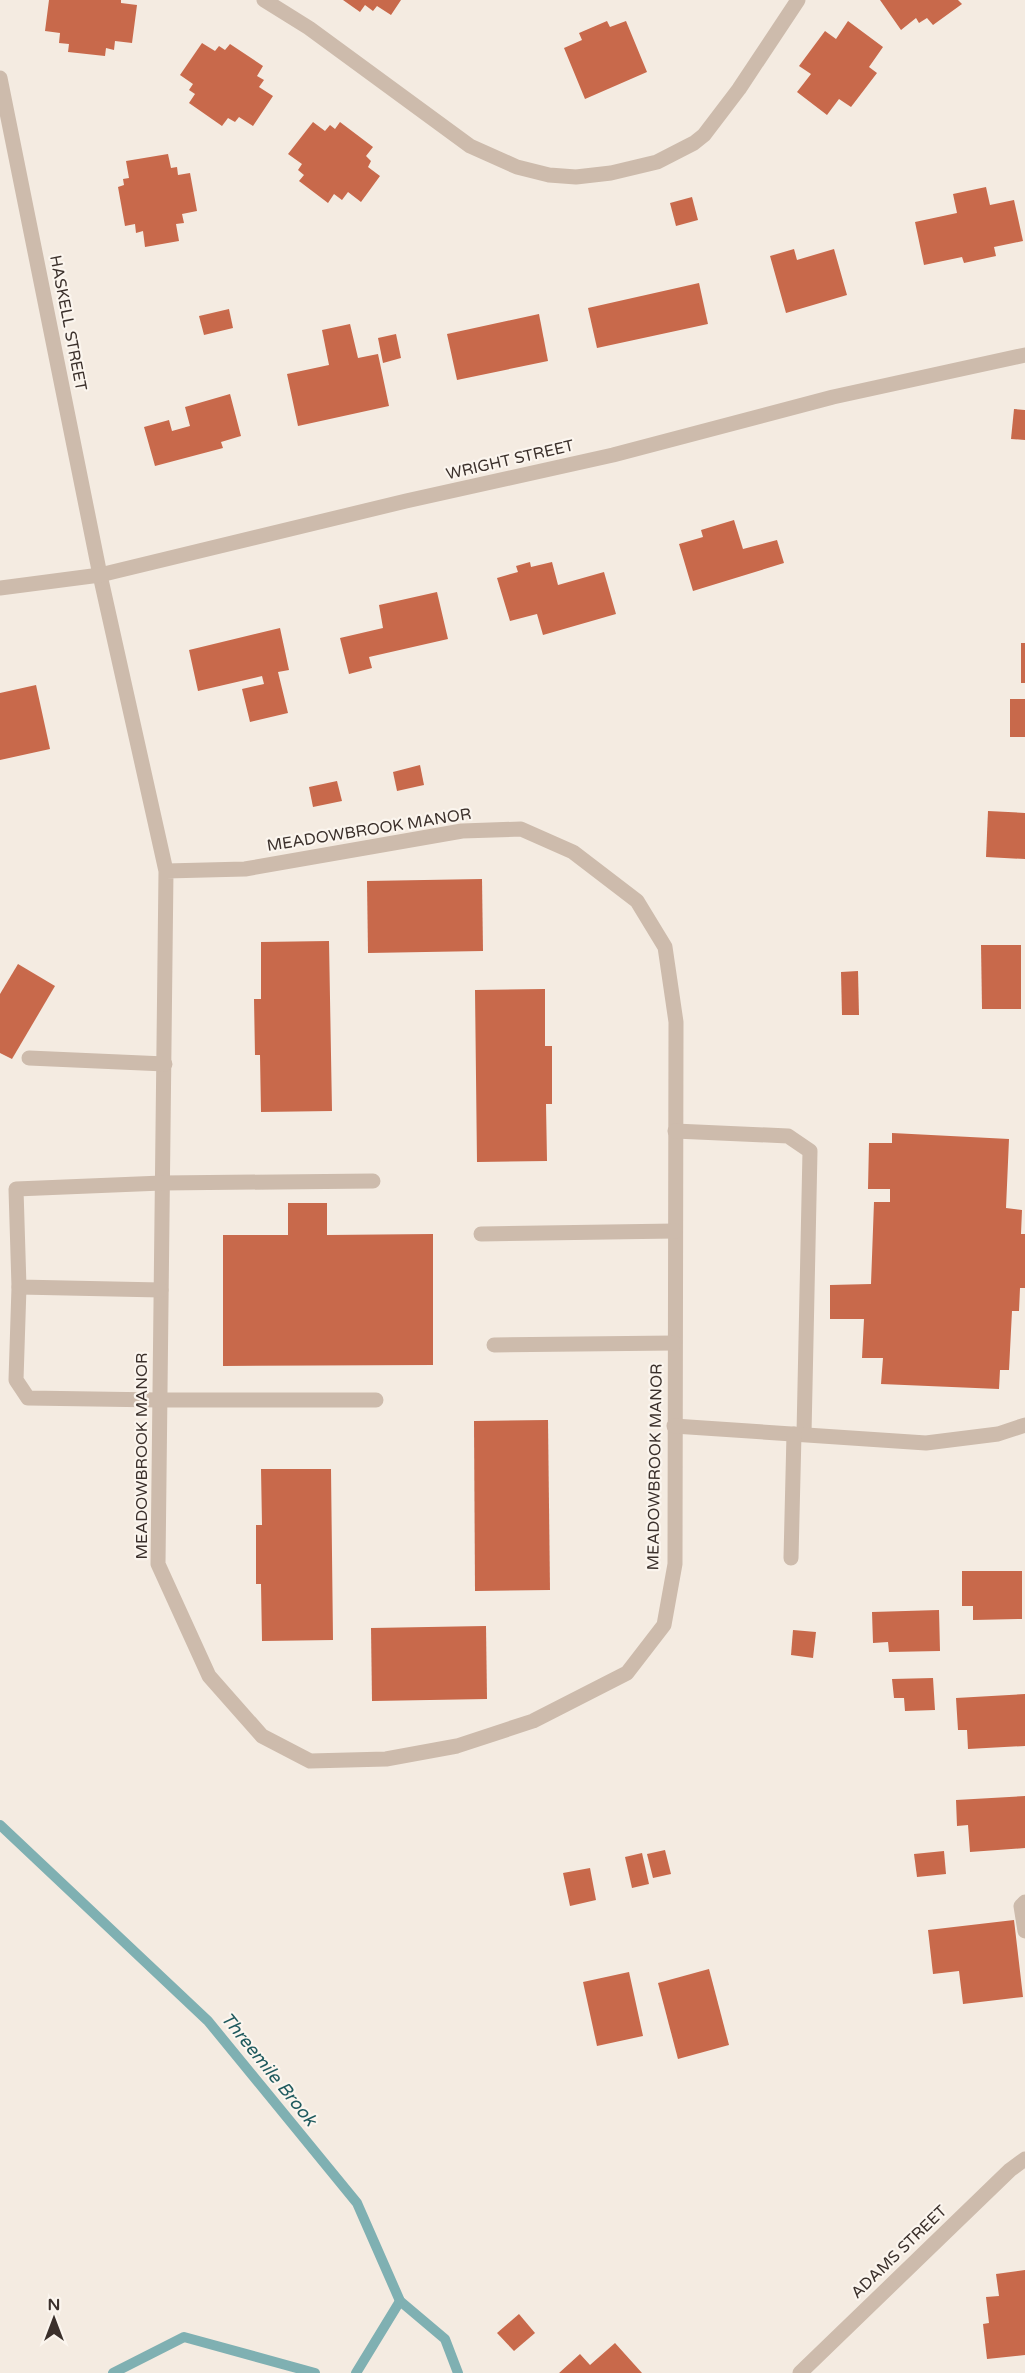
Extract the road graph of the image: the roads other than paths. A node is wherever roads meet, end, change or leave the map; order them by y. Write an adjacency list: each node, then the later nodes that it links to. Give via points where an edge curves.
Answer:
1 (264, 0): 2 (street, via 309,28 470,146 517,167 576,177 657,162 694,143 739,89)
2 (798, 0)
3 (0, 78): 5 (street, HASKELL STREET)
4 (1025, 354): 5 (street, WRIGHT STREET)
5 (100, 575): 6 (street, WRIGHT STREET); 7 (street, MEADOWBROOK MANOR)
6 (0, 588)
7 (166, 871): 9 (street, MEADOWBROOK MANOR); 10 (street, MEADOWBROOK MANOR, via 245,869 462,831 521,829 573,852 637,901 664,947 676,1022)
8 (29, 1058): 9 (street)
9 (165, 1064): 12 (street, MEADOWBROOK MANOR)
10 (675, 1131): 13 (street, MEADOWBROOK MANOR); 23 (street, via 788,1136 810,1151)
11 (373, 1181): 12 (street)
12 (162, 1183): 15 (street, via 16,1189); 16 (street, MEADOWBROOK MANOR)
13 (675, 1231): 14 (street); 17 (street, MEADOWBROOK MANOR)
14 (481, 1234)
15 (19, 1287): 16 (street); 19 (street, via 16,1380 28,1398)
16 (161, 1290): 19 (street, MEADOWBROOK MANOR)
17 (674, 1343): 18 (street); 21 (street, MEADOWBROOK MANOR)
18 (494, 1345)
19 (159, 1400): 20 (street); 21 (street, MEADOWBROOK MANOR, via 158,1564 209,1677 262,1736 310,1761 386,1759 457,1746 533,1721 627,1673 664,1625 675,1564)
20 (376, 1400)
21 (674, 1425): 23 (street)
22 (1025, 1425): 23 (street, via 998,1434 926,1443)
23 (799, 1434): 24 (street)
24 (791, 1558)
25 (1025, 1902): 26 (street, via 1021,1906)
26 (1025, 1931)
27 (1025, 2159): 28 (street, ADAMS STREET)
28 (800, 2373)

